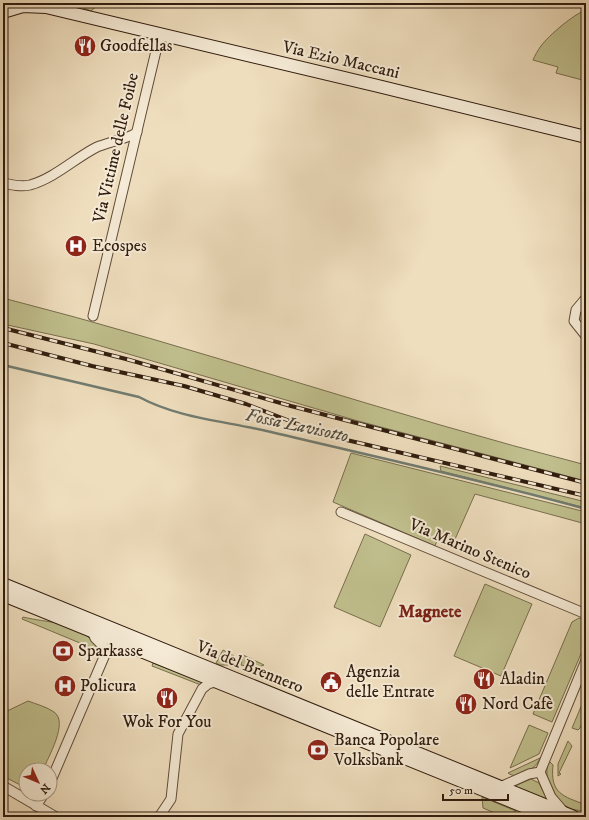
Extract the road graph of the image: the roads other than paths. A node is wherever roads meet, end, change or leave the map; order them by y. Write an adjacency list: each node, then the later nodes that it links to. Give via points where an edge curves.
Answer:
1 (55, 3): 3 (main road, Via Ezio Maccani)
2 (3, 12): 3 (main road, Via Ezio Maccani, via 23,6 36,6)
3 (88, 18): 4 (main road, Via Ezio Maccani)
4 (160, 34): 5 (street, Via Vittime delle Foibe); 6 (main road, Via Ezio Maccani)
5 (137, 132): 7 (street, via 97,147 40,181 24,186); 9 (street, Via Vittime delle Foibe)
6 (586, 137)
7 (3, 183)
8 (586, 298): 10 (street, via 576,310 574,321)
9 (93, 316)
10 (586, 336)
11 (341, 512): 14 (street, Via Marino Stenico)
12 (3, 584): 21 (main road, Via del Brennero)
13 (3, 595): 15 (main road, Via del Brennero)
14 (586, 614)
15 (92, 631): 17 (main road, Via del Brennero); 18 (street, via 107,650)
16 (586, 660): 19 (street)
17 (216, 682): 26 (street, via 202,689 178,734 171,799); 27 (main road, Via del Brennero)
18 (58, 764)
19 (540, 772): 21 (street); 24 (street, via 551,797)
20 (3, 786): 23 (street)
21 (500, 787): 24 (main road, Via del Brennero)
22 (39, 802): 23 (street)
23 (36, 806): 25 (street)
24 (569, 815)
25 (56, 817)
26 (159, 817)
27 (550, 817)

